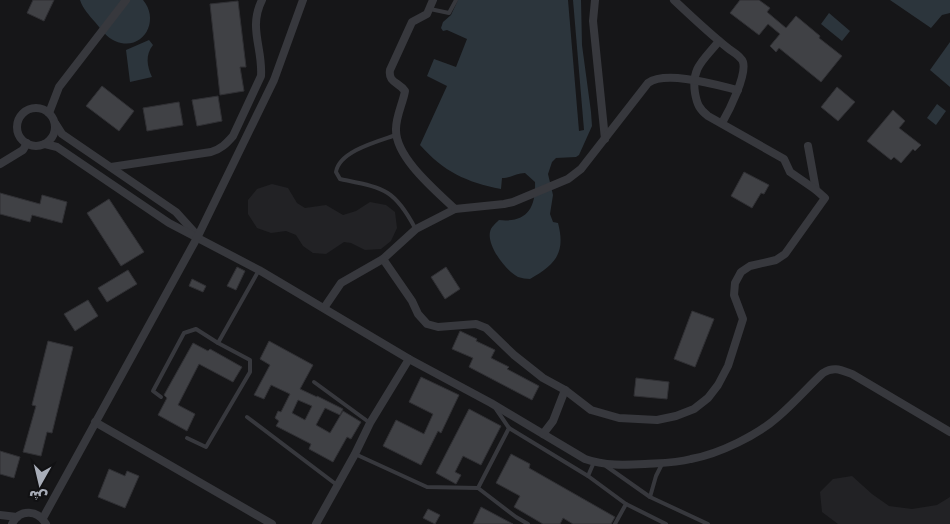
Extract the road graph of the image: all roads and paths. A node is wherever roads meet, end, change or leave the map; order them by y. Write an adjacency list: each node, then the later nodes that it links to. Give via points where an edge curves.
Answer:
1 (126, 0): 12 (street, via 59,87)
2 (262, 0): 21 (street, via 255,26 261,76 233,136 226,144 210,152)
3 (303, 0): 25 (street, via 274,80)
4 (432, 0): 8 (street)
5 (456, 0): 8 (lane, via 449,13)
6 (596, 0): 16 (street, via 593,21)
7 (674, 0): 9 (street)
8 (430, 9): 15 (street, via 412,22 390,70 391,80 405,91)
9 (719, 41): 10 (street, via 697,68); 11 (street, via 742,61)
10 (693, 80): 11 (street); 14 (street, via 699,108); 16 (street, via 660,79 648,83)
11 (738, 90): 14 (street)
12 (49, 113): 13 (street); 17 (street, via 32,108 21,115 18,134)
13 (55, 123): 18 (street, via 53,135); 21 (street, via 62,134)
14 (722, 123): 22 (street, via 784,159 790,172)
15 (396, 135): 23 (street, via 402,153 410,163); 24 (lane, via 351,154 339,164 336,172 340,179 379,187 392,195)
16 (605, 139): 23 (street, via 581,169 568,179 504,204)
17 (26, 143): 18 (street); 20 (street, via 22,150)
18 (45, 144): 25 (street, via 57,147 169,222)
19 (808, 146): 22 (street)
20 (0, 164)
21 (111, 167): 25 (street, via 176,212)
22 (816, 190): 32 (street, via 825,198 785,254 776,260 750,266 735,282 734,295 743,319 728,366 708,398 694,409 676,416 638,420 592,410)
23 (455, 208): 24 (street)
24 (416, 229): 26 (street)
25 (198, 236): 27 (street); 36 (street)
26 (383, 259): 28 (street, via 341,283); 32 (street, via 427,324 438,327 476,324 486,328 543,378)
27 (259, 270): 28 (street); 29 (lane)
28 (324, 308): 30 (street)
29 (218, 343): 33 (lane, via 196,329 184,332 153,390); 41 (lane, via 250,360 250,372 206,447)
30 (409, 359): 34 (street); 37 (street)
31 (314, 382): 37 (lane)
32 (565, 390): 40 (street, via 553,422)
33 (161, 397)
34 (491, 402): 38 (lane); 40 (street)
35 (247, 417): 47 (lane)
36 (95, 422): 53 (street); 55 (street)
37 (370, 423): 42 (street)
38 (509, 428): 46 (lane); 48 (lane)
39 (950, 432): 44 (street, via 852,374 830,369 759,431 692,459)
40 (543, 434): 43 (street)
41 (187, 438)
42 (355, 454): 47 (street); 48 (lane, via 427,487)
43 (594, 462): 45 (street); 46 (lane)
44 (662, 463): 45 (street); 49 (lane)
45 (603, 464): 49 (lane)
46 (588, 476): 50 (lane)
47 (338, 485): 56 (street)
48 (478, 488): 57 (lane)
49 (650, 497): 60 (lane)
50 (626, 504): 58 (lane); 59 (lane)
51 (0, 515): 52 (street)
52 (18, 517): 53 (street, via 33,513); 54 (street)
53 (45, 521)
54 (12, 524)
55 (272, 524)
56 (316, 524)
57 (528, 524)
58 (615, 524)
59 (666, 524)
60 (708, 524)

